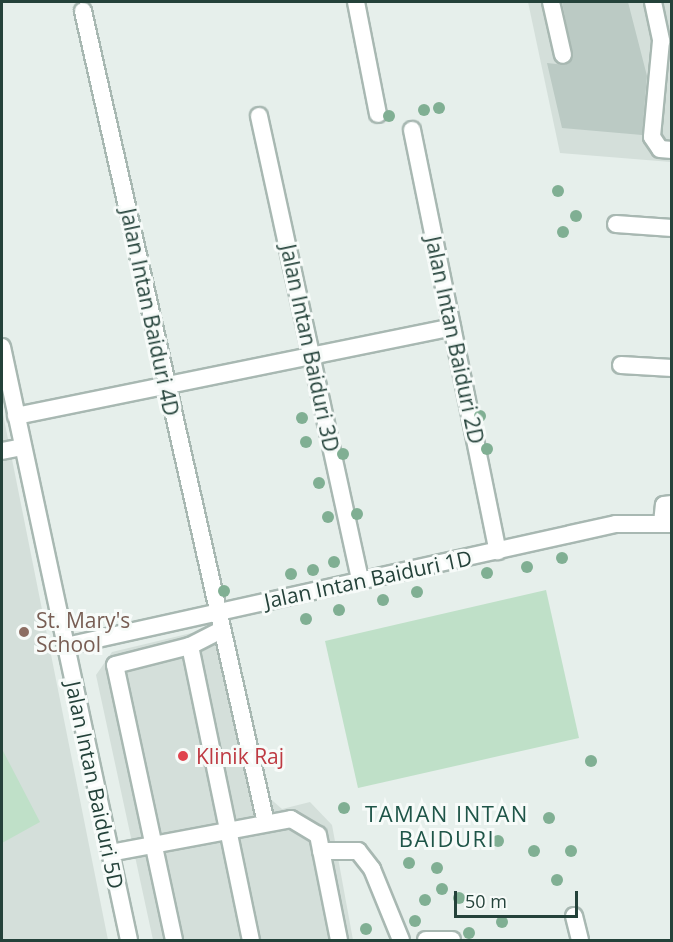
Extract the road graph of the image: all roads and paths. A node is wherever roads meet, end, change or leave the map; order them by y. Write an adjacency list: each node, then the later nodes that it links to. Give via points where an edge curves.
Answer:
1 (356, 2): 7 (street)
2 (551, 2): 6 (street)
3 (653, 2): 5 (street)
4 (83, 11): 18 (street, Jalan Intan Baiduri 4D)
5 (666, 41): 10 (street, via 652,137 660,149)
6 (563, 55)
7 (378, 114)
8 (259, 116): 15 (street, Jalan Intan Baiduri 3D)
9 (412, 130): 13 (street, Jalan Intan Baiduri 2D)
10 (672, 150)
11 (616, 224): 12 (street)
12 (672, 228)
13 (452, 327): 15 (street); 24 (street, Jalan Intan Baiduri 2D)
14 (2, 347): 19 (street, Jalan Intan Baiduri 5D)
15 (311, 356): 18 (street); 25 (street, Jalan Intan Baiduri 3D)
16 (621, 365): 17 (street)
17 (672, 368)
18 (166, 385): 19 (street); 26 (street, Jalan Intan Baiduri 4D)
19 (16, 416): 20 (street, Jalan Intan Baiduri 5D)
20 (23, 447): 21 (street); 28 (street, Jalan Intan Baiduri 5D)
21 (2, 451)
22 (672, 504): 23 (street, via 664,505)
23 (667, 524): 24 (street, Jalan Intan Baiduri 1D, via 615,524)
24 (498, 550): 25 (street, Jalan Intan Baiduri 1D)
25 (360, 581): 26 (street, Jalan Intan Baiduri 1D)
26 (216, 613): 27 (street, Jalan Intan Baiduri 4D); 28 (street, Jalan Intan Baiduri 1D)
27 (221, 630): 29 (street); 30 (street, Jalan Intan Baiduri 4D)
28 (66, 646): 34 (street, Jalan Intan Baiduri 5D)
29 (190, 646): 31 (street); 32 (street, via 115,665)
30 (266, 823): 31 (street); 33 (street, via 291,819 318,835)
31 (228, 831): 32 (street); 38 (street)
32 (153, 845): 34 (street); 37 (street)
33 (321, 851): 39 (street); 40 (street, via 358,851 372,869)
34 (110, 853): 36 (street, Jalan Intan Baiduri 5D)
35 (574, 916): 43 (street)
36 (129, 940)
37 (174, 940)
38 (251, 940)
39 (339, 940)
40 (401, 940)
41 (426, 940): 42 (street)
42 (452, 940)
43 (580, 940)

